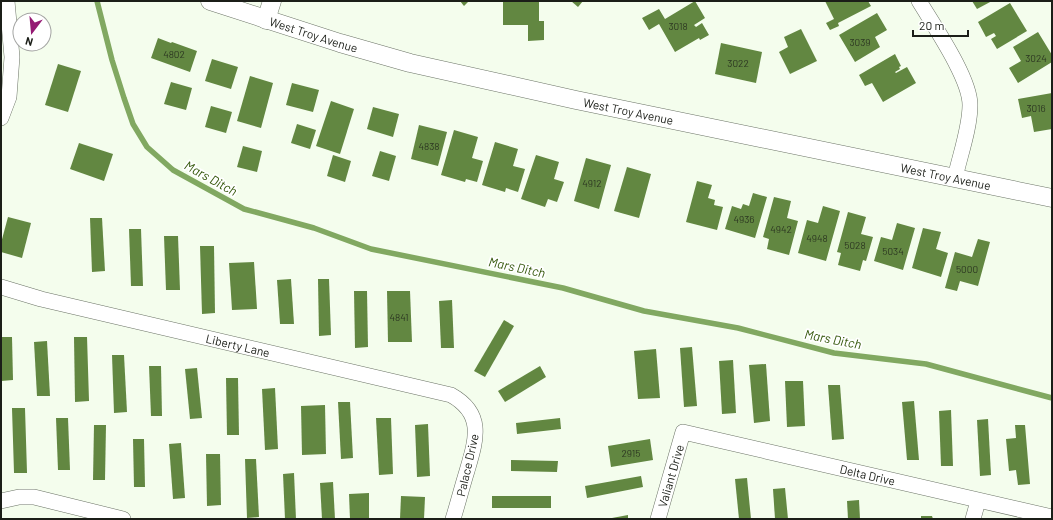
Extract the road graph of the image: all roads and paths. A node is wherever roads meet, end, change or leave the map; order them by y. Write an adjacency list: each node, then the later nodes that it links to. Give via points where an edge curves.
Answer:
1 (7, 1): 6 (street, via 12,57 9,97)
2 (210, 1): 5 (street, West Troy Avenue)
3 (272, 1): 5 (street)
4 (919, 1): 7 (street, via 968,89 968,126)
5 (266, 20): 7 (street, West Troy Avenue, via 417,65)
6 (1, 118)
7 (955, 178): 8 (street, West Troy Avenue)
8 (1052, 198)
9 (1, 287): 10 (street, Liberty Lane, via 41,299 444,393 460,400)
10 (470, 412): 17 (street, Palace Drive, via 475,426 475,441)
11 (683, 432): 13 (street, Delta Drive); 18 (street, Valiant Drive)
12 (1, 501): 14 (street, via 29,497)
13 (978, 501): 15 (street, Delta Drive); 19 (street)
14 (69, 513): 16 (street)
15 (1052, 517)
16 (123, 519)
17 (454, 519)
18 (658, 519)
19 (973, 519)

